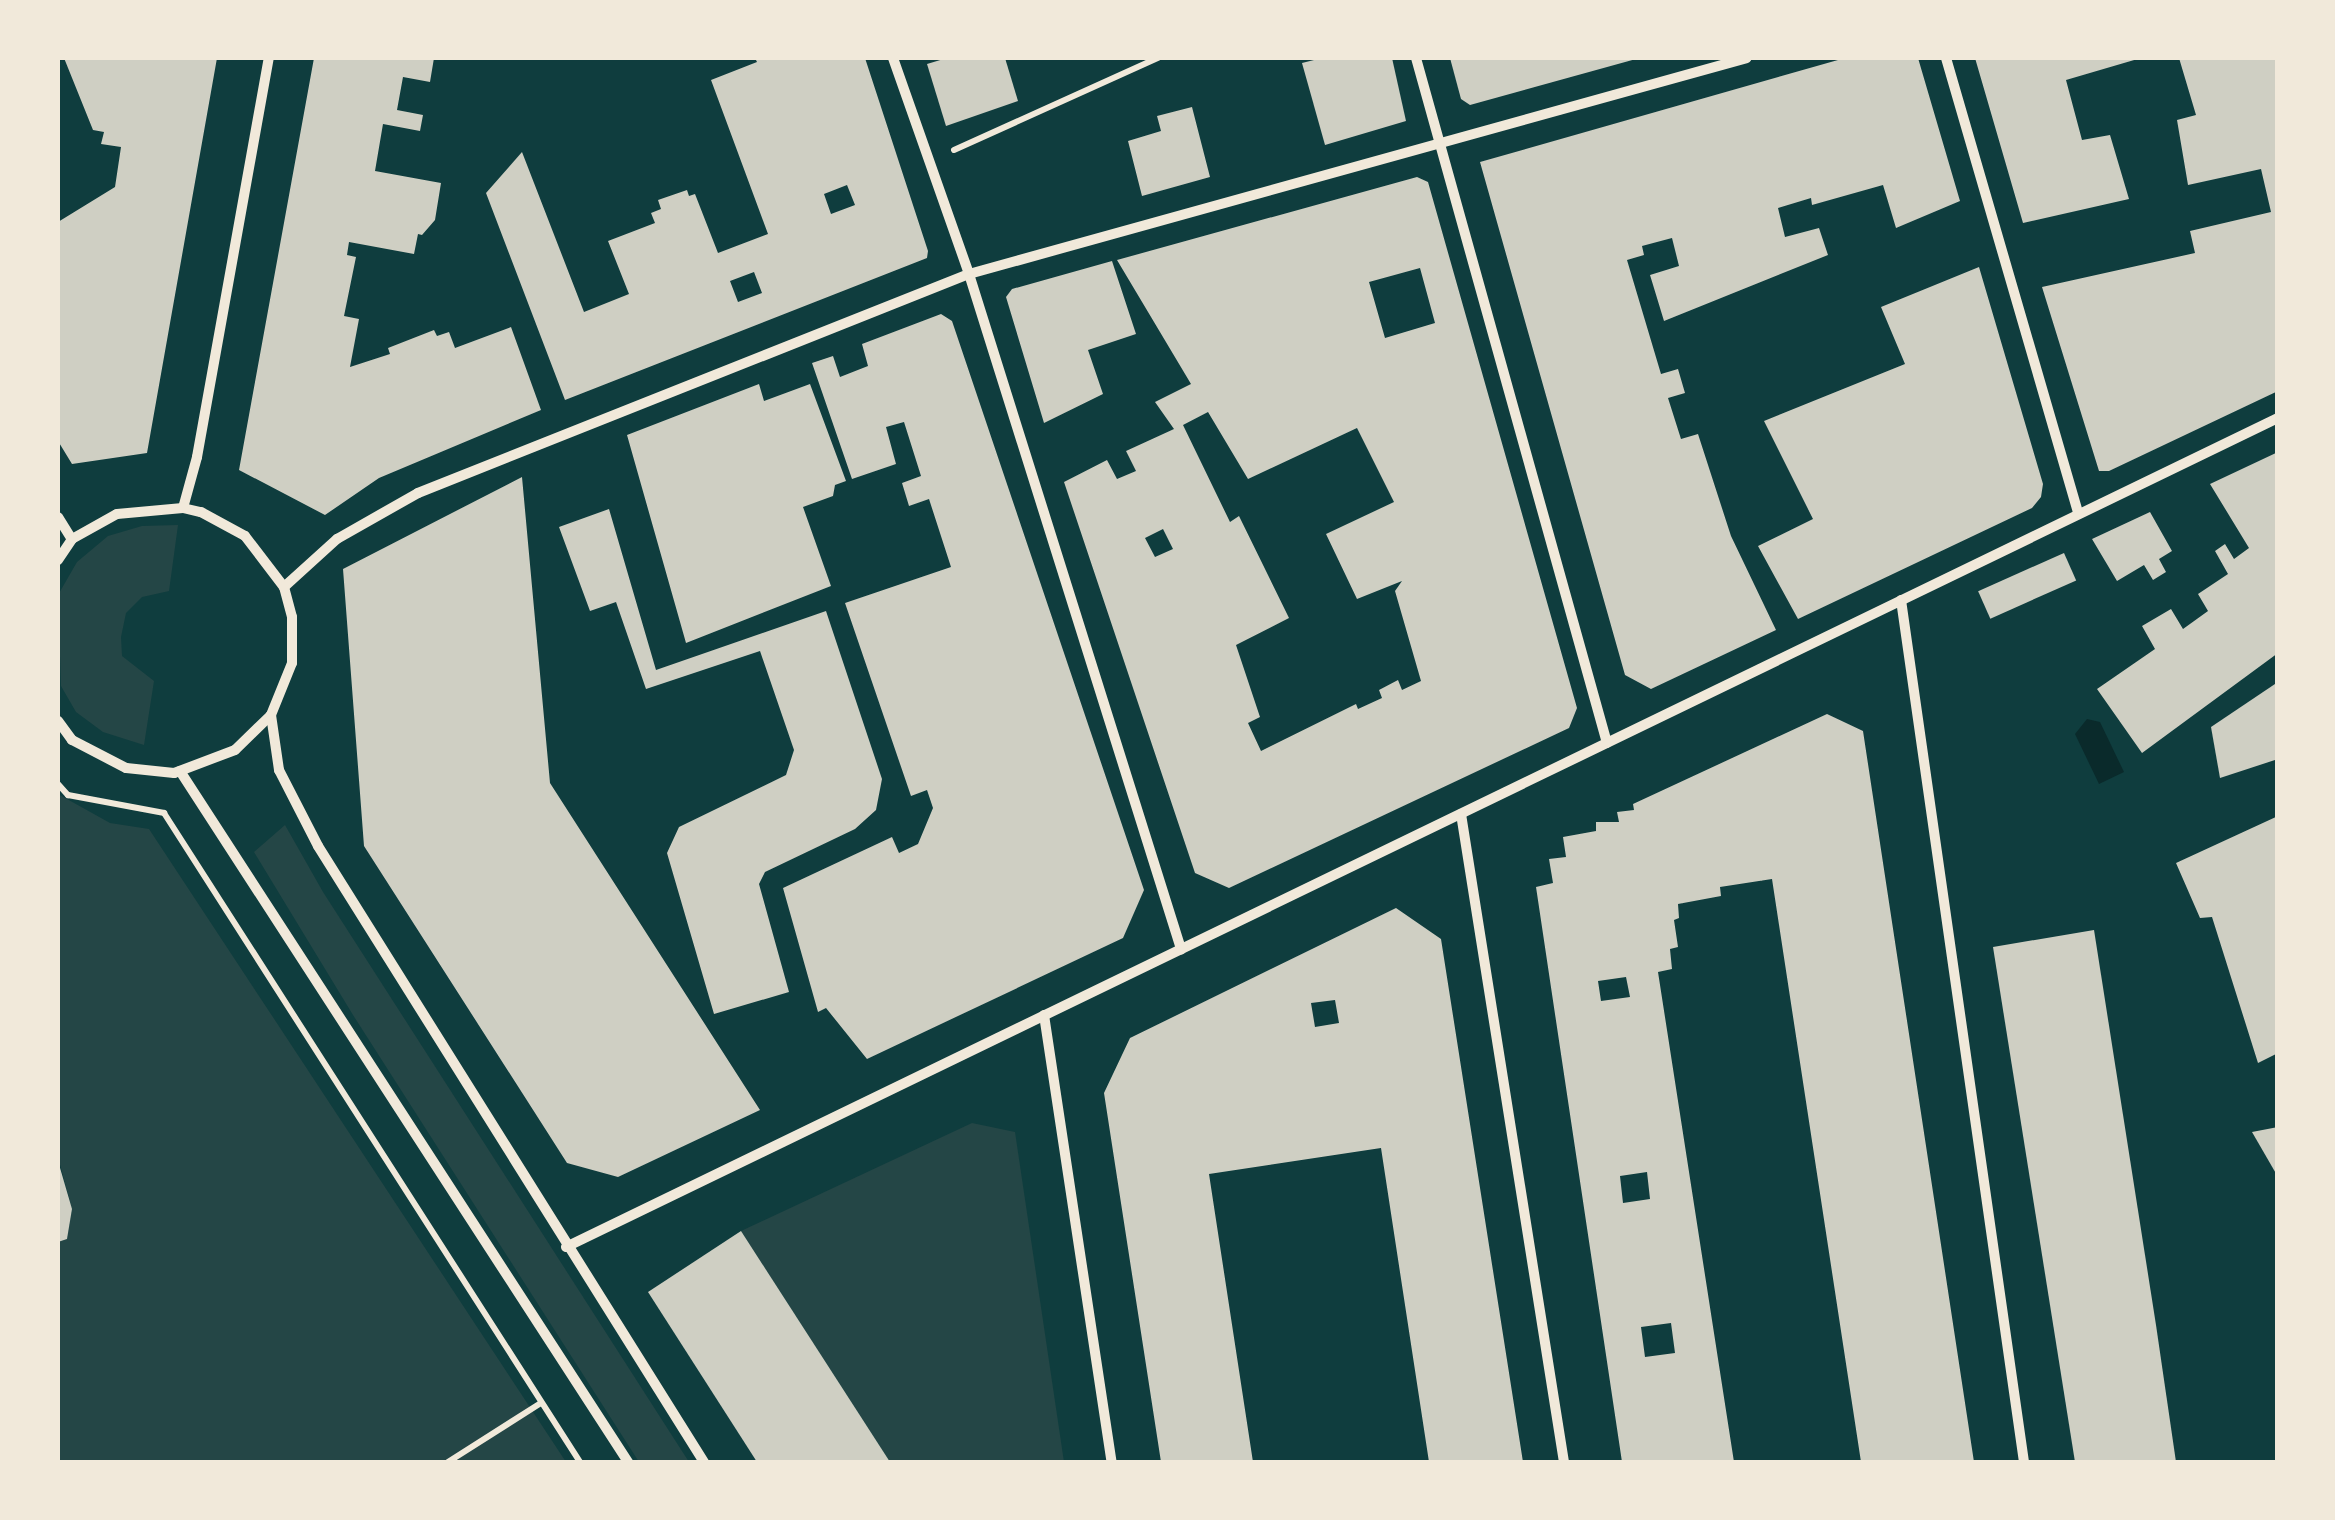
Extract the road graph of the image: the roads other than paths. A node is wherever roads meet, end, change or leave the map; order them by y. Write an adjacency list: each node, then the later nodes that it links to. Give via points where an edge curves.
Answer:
1 (269, 58): 9 (street, via 197,457)
2 (893, 58): 7 (street)
3 (1416, 58): 6 (street)
4 (1747, 58): 6 (street)
5 (1946, 58): 10 (street)
6 (1440, 140): 7 (street); 18 (street)
7 (969, 274): 14 (street, via 418,493 337,538); 21 (street)
8 (2278, 418): 10 (street)
9 (182, 508): 12 (street, via 118,514); 14 (street, via 244,536)
10 (2078, 513): 15 (street)
11 (58, 517): 12 (street)
12 (72, 540): 13 (street)
13 (58, 560)
14 (284, 587): 16 (street, via 292,663)
15 (1901, 600): 18 (street); 28 (street)
16 (271, 715): 19 (street, via 235,750); 23 (street, via 279,770 318,846)
17 (58, 720): 19 (street, via 72,740 126,768)
18 (1607, 743): 20 (street)
19 (180, 770): 24 (street)
20 (1461, 814): 21 (street); 27 (street)
21 (1181, 949): 22 (street)
22 (1044, 1015): 23 (street); 26 (street)
23 (566, 1247): 25 (street)
24 (628, 1462)
25 (704, 1462)
26 (1112, 1462)
27 (1564, 1462)
28 (2024, 1462)

